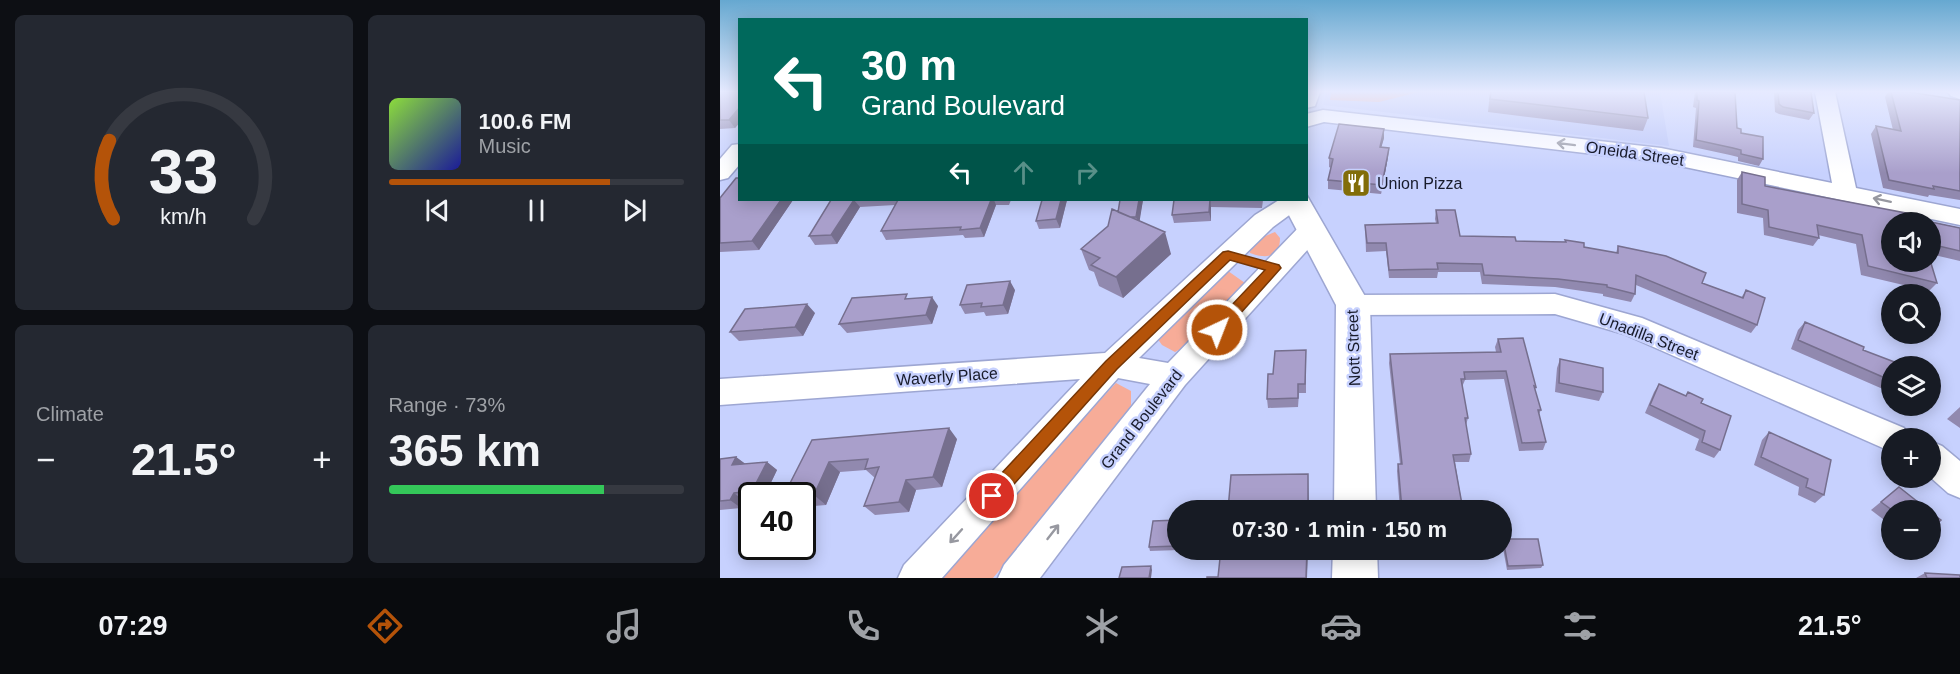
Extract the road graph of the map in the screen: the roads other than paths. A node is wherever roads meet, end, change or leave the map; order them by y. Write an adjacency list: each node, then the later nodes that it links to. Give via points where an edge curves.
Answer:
1 (1349, 119): 3 (street, Oneida Street, one-way to 1, via 1661,155)
2 (1830, 119): 3 (street)
3 (1845, 192): 6 (street, Oneida Street, one-way to 3)
4 (1294, 201): 8 (street, via 1263,221)
5 (1296, 201): 7 (main road, Nott Street)
6 (1960, 217)
7 (1311, 230): 9 (street, Grand Boulevard); 10 (main road, Nott Street)
8 (1228, 255): 9 (street); 11 (street)
9 (1275, 268): 12 (street, Grand Boulevard)
10 (1353, 305): 14 (street, Unadilla Street, via 1555,304 1632,326); 17 (main road, Nott Street)
11 (1112, 365): 12 (street, Waverly Place); 13 (street, Waverly Place); 19 (street, one-way to 19)
12 (1174, 376): 20 (street, Grand Boulevard, one-way to 12)
13 (720, 392)
14 (1881, 433)
15 (1941, 466): 16 (street)
16 (1960, 482)
17 (1355, 500)
18 (1355, 560): 21 (main road)
19 (917, 578)
20 (1017, 578)
21 (1355, 578)

